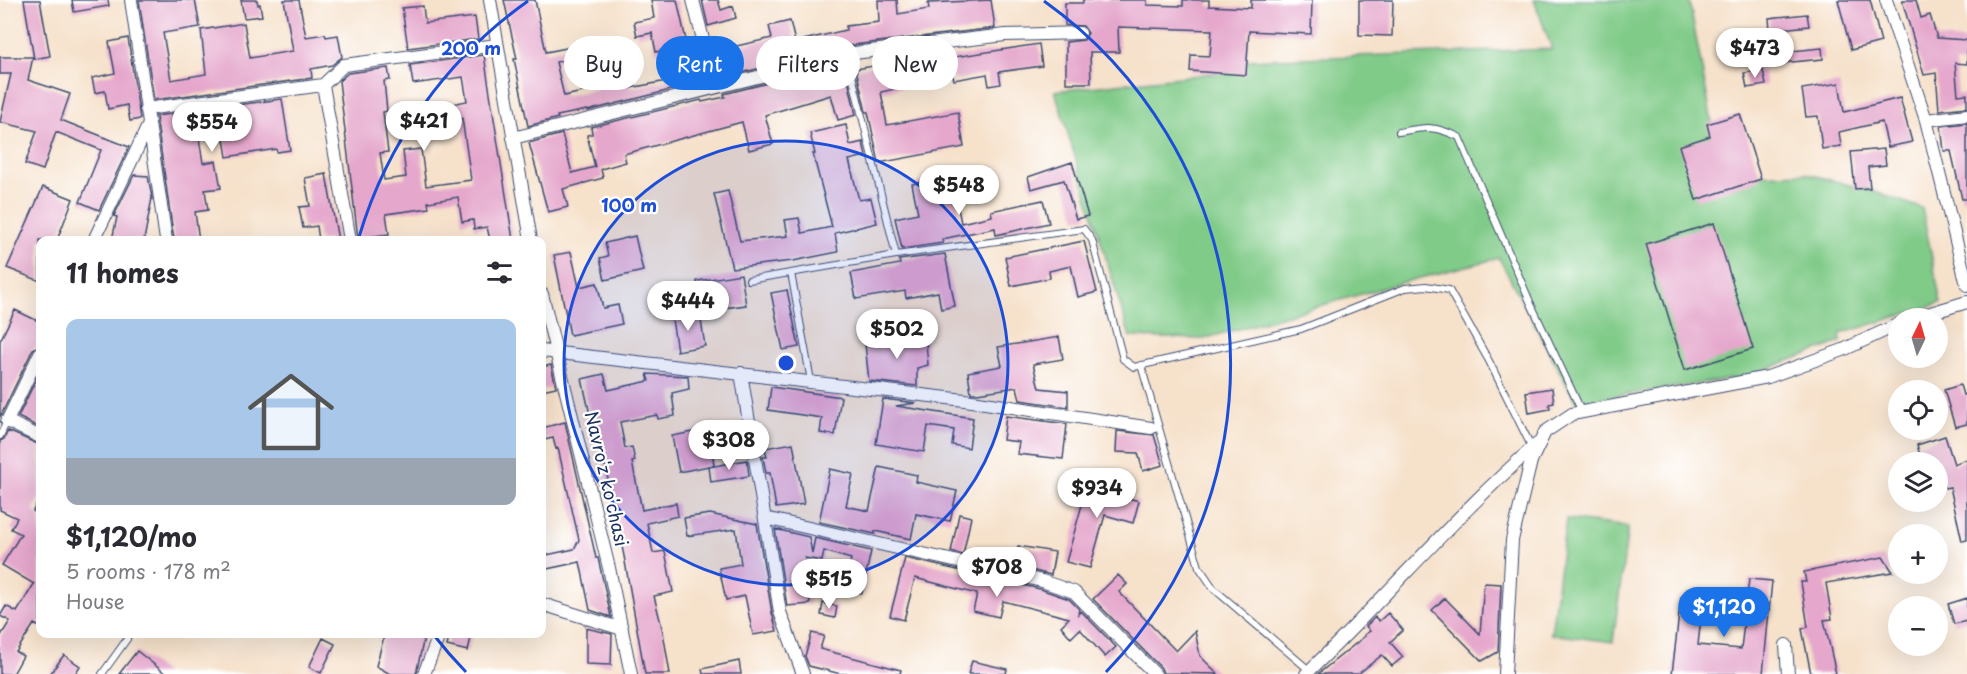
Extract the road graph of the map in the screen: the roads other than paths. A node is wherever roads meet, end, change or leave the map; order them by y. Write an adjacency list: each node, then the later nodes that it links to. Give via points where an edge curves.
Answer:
1 (131, 0): 12 (street)
2 (490, 0): 7 (street)
3 (693, 0): 6 (street)
4 (1886, 0): 14 (street)
5 (1080, 33): 8 (street, via 1005,35)
6 (702, 36)
7 (497, 45): 9 (street, via 344,65); 17 (street)
8 (860, 52)
9 (323, 85): 12 (street); 20 (street)
10 (703, 90): 17 (street)
11 (856, 90): 22 (lane)
12 (146, 109): 15 (street)
13 (1967, 115): 14 (street)
14 (1926, 120): 25 (street)
15 (148, 125): 18 (street); 19 (street)
16 (1399, 132): 36 (lane, via 1441,128 1460,137)
17 (513, 138): 21 (street)
18 (96, 236)
19 (165, 236)
20 (349, 236)
21 (530, 236)
22 (896, 255): 23 (lane); 33 (lane, via 1084,229 1092,240 1123,359 1134,367)
23 (791, 273): 24 (lane); 35 (lane)
24 (749, 280)
25 (1967, 285)
26 (1967, 302): 27 (street)
27 (1947, 308)
28 (546, 310): 31 (street, Navroʻz koʻchasi)
29 (1888, 329): 36 (street, via 1768,377)
30 (546, 351): 31 (street)
31 (556, 351): 34 (street); 44 (street, Navroʻz koʻchasi)
32 (36, 361): 37 (street)
33 (1141, 365): 41 (lane, via 1301,329 1405,288 1449,290); 48 (lane, via 1198,567 1214,589)
34 (741, 374): 35 (street); 42 (street)
35 (811, 381): 38 (street)
36 (1582, 412): 41 (street, via 1545,432)
37 (7, 421): 39 (street); 40 (lane)
38 (1151, 428)
39 (36, 435)
40 (0, 436)
41 (1536, 445): 48 (street, via 1496,480); 54 (street, via 1512,540)
42 (765, 518): 52 (street, via 780,612); 53 (street, via 1042,581 1074,592)
43 (546, 605): 44 (street)
44 (622, 629): 51 (street, Navroʻz koʻchasi)
45 (438, 638): 50 (street)
46 (127, 639): 49 (lane)
47 (1786, 645): 55 (street)
48 (1308, 672)
49 (102, 674)
50 (424, 674)
51 (631, 674)
52 (803, 674)
53 (1155, 674)
54 (1505, 674)
55 (1788, 674)

